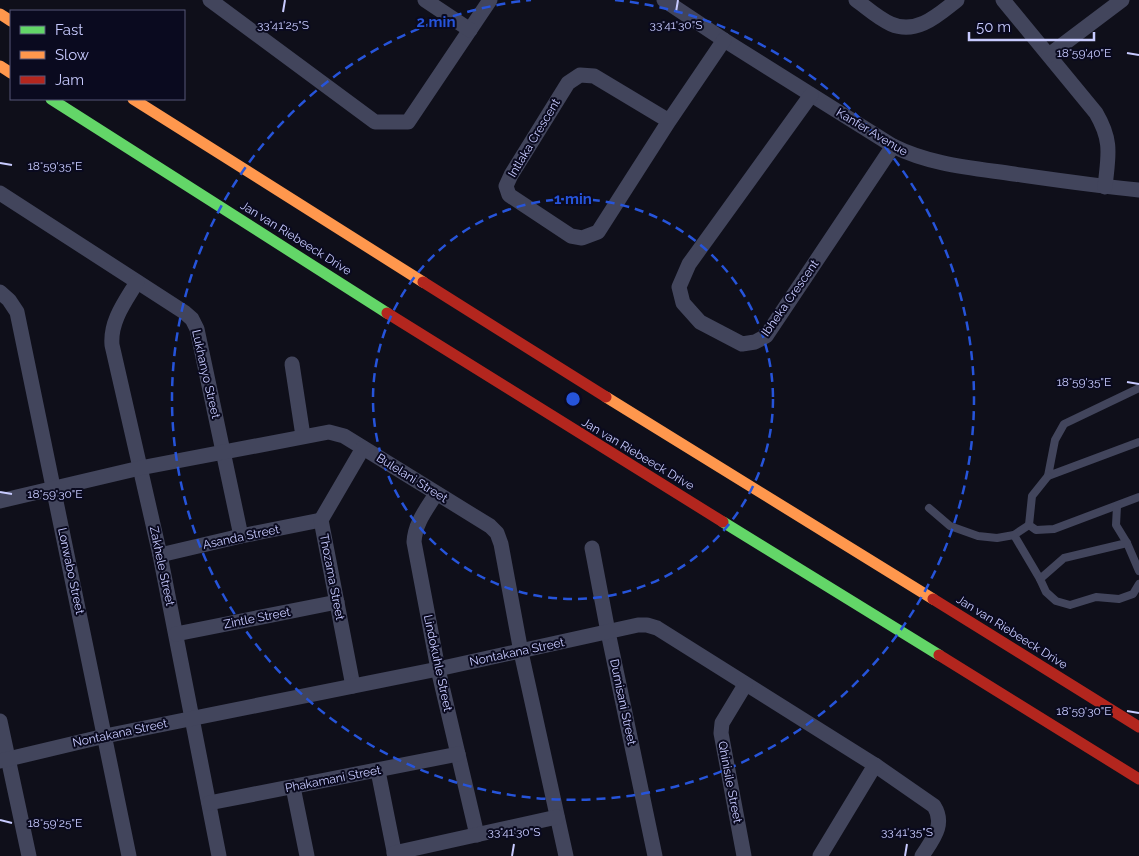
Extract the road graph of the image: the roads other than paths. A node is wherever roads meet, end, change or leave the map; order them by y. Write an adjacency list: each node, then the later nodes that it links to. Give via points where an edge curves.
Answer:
1 (210, 0): 9 (street, via 375,122 408,122)
2 (424, 0): 9 (street)
3 (490, 0): 9 (street)
4 (664, 0): 10 (street, Kanfer Avenue)
5 (856, 0): 6 (street, via 890,24 914,28 925,24)
6 (957, 0)
7 (1003, 0): 11 (street)
8 (1122, 0): 11 (street)
9 (470, 30)
10 (724, 40): 12 (street, Kanfer Avenue); 15 (street, Intlaka Crescent)
11 (1049, 55): 17 (street, via 1103,124 1108,146)
12 (811, 95): 16 (street, Kanfer Avenue); 16 (street, Ibheka Crescent, via 688,264 679,287 683,303 700,322 742,344 766,336)
13 (53, 100): 61 (main road, Jan van Riebeeck Drive, via 570,428)
14 (135, 100): 55 (main road, Jan van Riebeeck Drive)
15 (669, 121): 15 (street, Intlaka Crescent, via 598,232 582,238 571,236 509,195 506,186 512,175 568,83 580,76 594,76)
16 (892, 146): 17 (street, Kanfer Avenue, via 910,155 947,164)
17 (1106, 187): 18 (street, Kanfer Avenue)
18 (1139, 190)
19 (1, 195): 20 (street, Lukhanyo Street)
20 (137, 282): 27 (street, Lukhanyo Street, via 192,319); 28 (street, Zakhele Street, via 112,328 112,345)
21 (0, 292): 30 (street, Lonwabo Street, via 17,312)
22 (292, 364): 24 (street)
23 (1139, 388): 29 (lane, via 1064,424 1055,440)
24 (303, 436): 26 (street, Bulelani Street, via 338,433); 27 (street, Bulelani Street)
25 (1139, 442): 29 (lane)
26 (363, 448): 31 (street, Bulelani Street); 36 (street, Thozama Street)
27 (224, 452): 28 (street, Bulelani Street); 39 (street, Lukhanyo Street)
28 (140, 468): 30 (street, Bulelani Street); 42 (street, Zakhele Street)
29 (1048, 476): 37 (lane, via 1032,496)
30 (54, 488): 33 (street, Bulelani Street); 56 (street, Lonwabo Street)
31 (436, 494): 49 (street, Bulelani Street, via 490,526 496,533 501,544); 50 (street, Lindokuhle Street, via 418,522 414,542)
32 (1139, 498): 34 (lane)
33 (0, 500)
34 (1117, 506): 37 (lane, via 1054,530 1036,530); 40 (lane, via 1116,526)
35 (929, 508): 38 (lane, via 950,526 978,536 997,538)
36 (321, 520): 39 (street, Asanda Street); 46 (street, Thozama Street)
37 (1029, 525): 38 (lane)
38 (1014, 535): 44 (lane)
39 (241, 536): 42 (street, Asanda Street)
40 (1128, 543): 43 (lane); 44 (lane, via 1064,558)
41 (592, 548): 47 (street, Dumisani Street)
42 (160, 555): 48 (street, Zakhele Street)
43 (1139, 571)
44 (1040, 579): 45 (lane, via 1046,592 1056,601 1070,604 1096,597 1119,599 1134,594)
45 (1139, 584)
46 (337, 602): 48 (street, Zintle Street); 52 (street, Thozama Street)
47 (608, 632): 49 (street, Nontakana Street); 51 (street, Nontakana Street, via 638,625 657,628); 72 (street, Dumisani Street)
48 (176, 634): 53 (street, Zakhele Street)
49 (521, 652): 50 (street, Nontakana Street); 64 (street, Bulelani Street)
50 (438, 669): 52 (street, Nontakana Street); 57 (street, Lindokuhle Street)
51 (745, 685): 59 (street, Nontakana Street); 73 (street, Qhinisile Street, via 722,723 721,733)
52 (353, 686): 53 (street, Nontakana Street)
53 (192, 718): 56 (street, Nontakana Street); 63 (street, Zakhele Street)
54 (0, 720): 58 (street)
55 (1139, 726)
56 (105, 736): 58 (street, Nontakana Street); 68 (street, Lonwabo Street)
57 (458, 754): 60 (street, Phakamani Street); 65 (street, Lindokuhle Street)
58 (4, 760): 67 (street)
59 (875, 766): 74 (street); 75 (street, Nontakana Street, via 934,806 938,813 937,831)
60 (378, 770): 62 (street, Phakamani Street); 66 (street)
61 (1139, 779)
62 (293, 787): 63 (street, Phakamani Street); 70 (street)
63 (209, 804): 69 (street, Zakhele Street)
64 (557, 817): 65 (street); 71 (street, Bulelani Street)
65 (477, 835): 66 (street)
66 (394, 854)
67 (29, 856)
68 (129, 856)
69 (219, 856)
70 (307, 856)
71 (566, 856)
72 (655, 856)
73 (744, 856)
74 (820, 856)
75 (922, 856)

